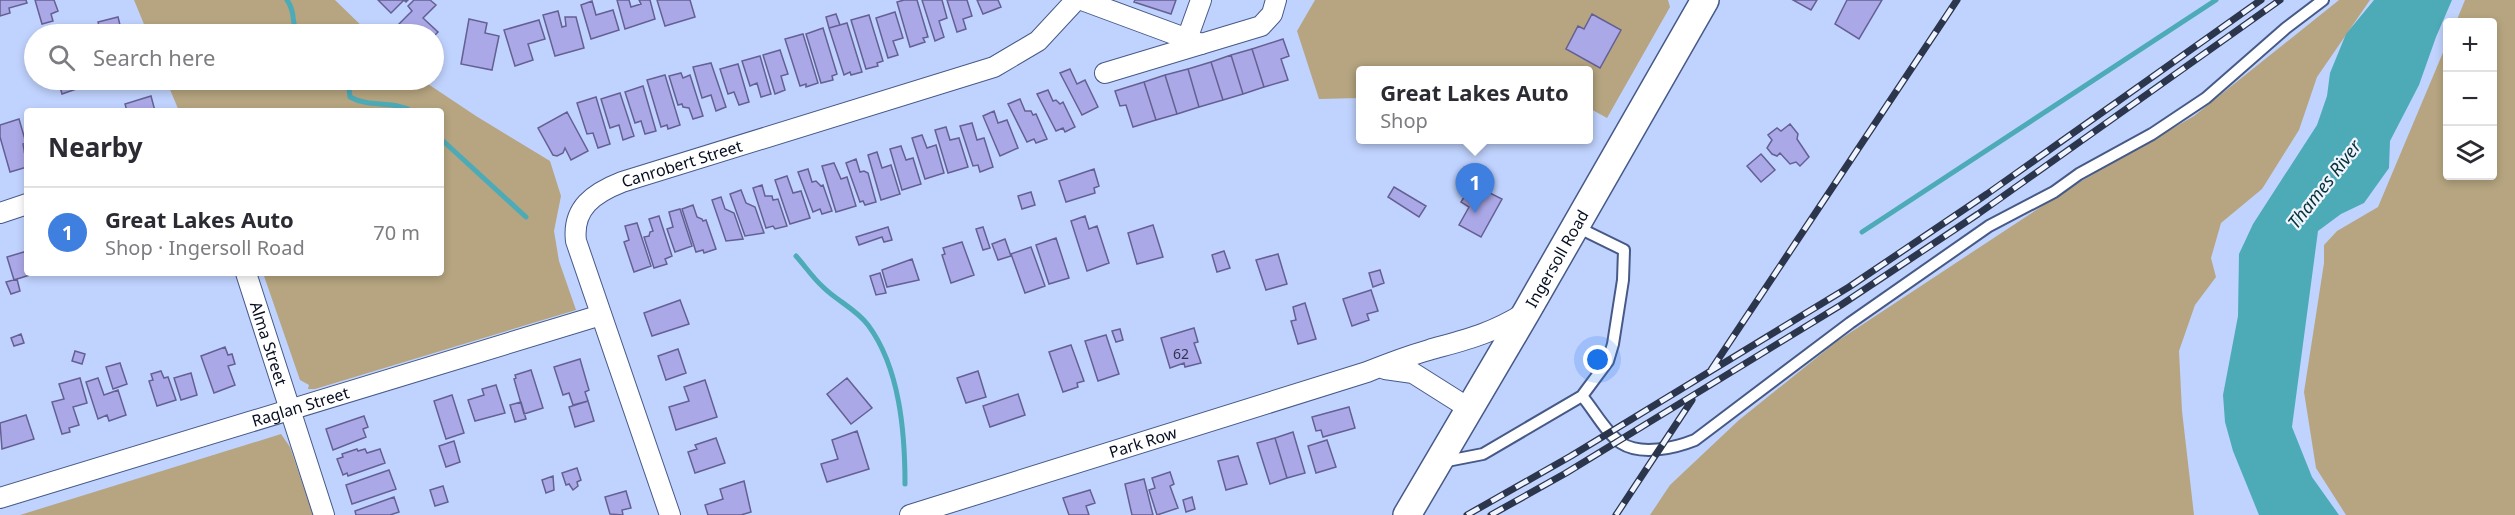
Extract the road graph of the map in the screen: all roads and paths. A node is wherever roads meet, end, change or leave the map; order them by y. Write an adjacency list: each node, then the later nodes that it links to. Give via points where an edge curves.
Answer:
1 (1076, 0): 14 (street, Canrobert Street, via 1034,45 976,74 602,189 585,203 575,235)
2 (1082, 0): 7 (street)
3 (1201, 0): 7 (street)
4 (1276, 0): 7 (street, via 1272,14 1261,26)
5 (1705, 0): 11 (main road, Ingersoll Road)
6 (2323, 0): 16 (lane, via 2206,99 2054,192 1989,226 1859,316 1695,440 1660,449 1623,444)
7 (1194, 41): 8 (street)
8 (1105, 73)
9 (24, 205): 10 (street)
10 (0, 213)
11 (1575, 226): 13 (main road, Ingersoll Road); 16 (lane, via 1624,250 1613,344 1608,361)
12 (247, 276): 17 (street, Alma Street)
13 (1527, 311): 15 (street, Park Row, via 1482,336); 18 (main road, Ingersoll Road)
14 (601, 315): 17 (street, Raglan Street); 22 (street, Canrobert Street)
15 (1376, 368): 18 (street, Park Row, via 1413,373); 23 (street, Park Row)
16 (1582, 396): 19 (lane, via 1483,454)
17 (289, 409): 20 (street, Raglan Street); 21 (street, Alma Street)
18 (1470, 409): 19 (main road, Ingersoll Road)
19 (1438, 462): 24 (main road, Ingersoll Road)
20 (0, 498)
21 (324, 515)
22 (670, 515)
23 (910, 515)
24 (1407, 515)

